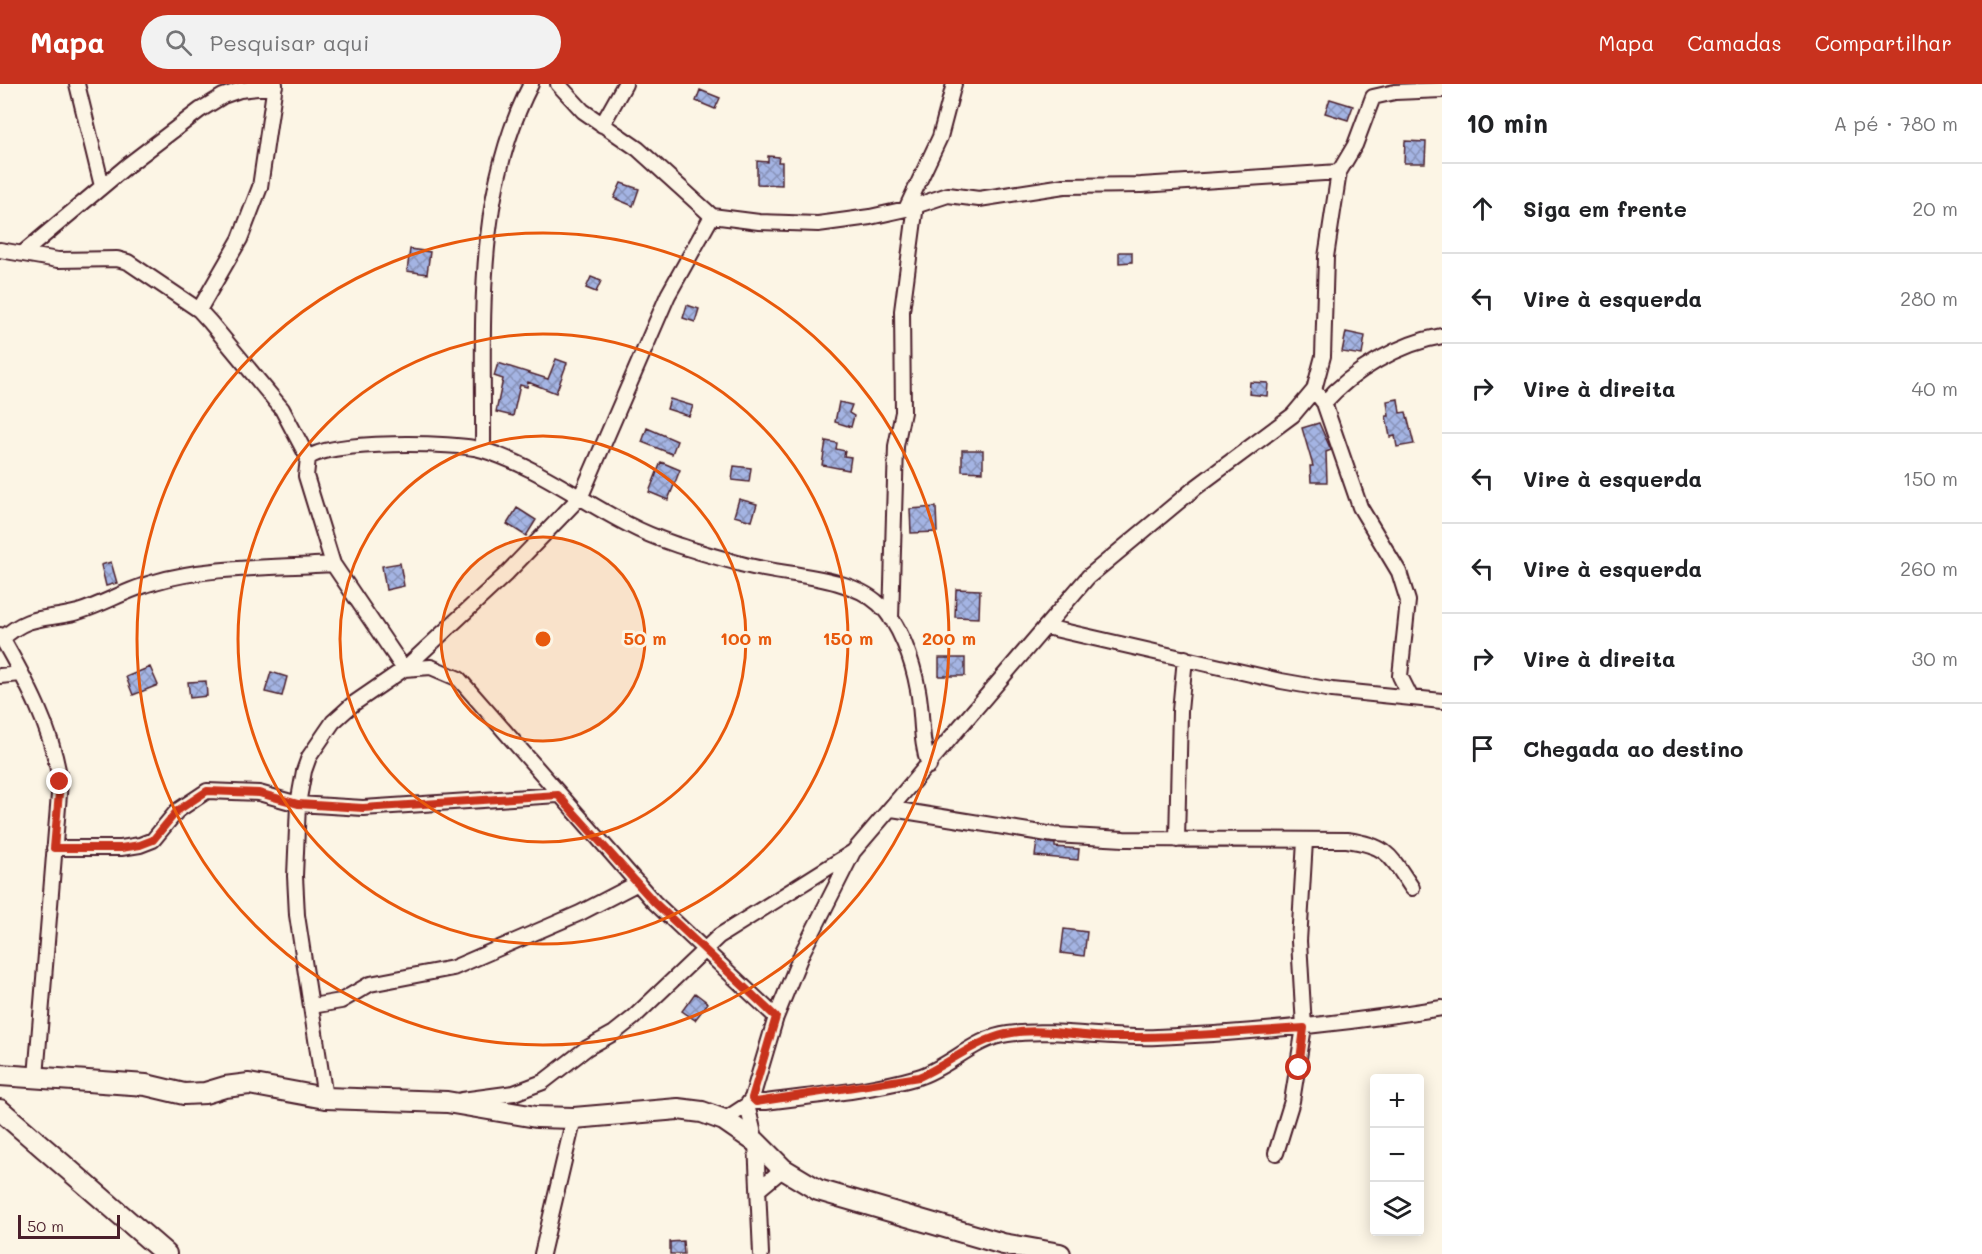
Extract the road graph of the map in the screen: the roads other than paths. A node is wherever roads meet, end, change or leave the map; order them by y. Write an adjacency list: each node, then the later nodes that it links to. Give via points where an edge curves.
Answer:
1 (77, 84): 11 (street)
2 (531, 84): 20 (street, via 504,153 488,232)
3 (558, 84): 9 (street)
4 (625, 84): 9 (street)
5 (954, 84): 12 (street, via 940,137)
6 (275, 85): 11 (street, via 223,96); 16 (street, via 260,187 240,239)
7 (1442, 90): 8 (street)
8 (1375, 91): 10 (street, via 1355,145)
9 (602, 125): 13 (street, via 638,149)
10 (1339, 172): 12 (street, via 1064,186 979,199 948,195); 18 (street, via 1326,257 1323,356)
11 (102, 186): 15 (street)
12 (911, 207): 13 (street, via 818,224); 24 (street, via 902,311 903,412 896,446)
13 (712, 216): 22 (street, via 668,295)
14 (0, 250): 15 (street)
15 (23, 253): 16 (street, via 58,260 128,262)
16 (199, 310): 21 (street, via 282,409)
17 (1442, 336): 19 (street, via 1396,350 1336,389)
18 (1314, 390): 19 (street); 27 (street, via 1293,415 1195,488 1088,577)
19 (1324, 403): 33 (street, via 1360,507 1399,572 1408,601)
20 (483, 450): 21 (street, via 411,444 340,448); 22 (street)
21 (308, 458): 23 (street, via 306,476)
22 (581, 496): 25 (street, via 643,532 748,566 858,590); 30 (street, via 505,575)
23 (333, 564): 28 (street, via 190,574 155,582 76,612 27,621); 30 (street)
24 (892, 589): 25 (street); 26 (street)
25 (872, 598): 26 (street)
26 (891, 619): 37 (street, via 916,682)
27 (1046, 627): 29 (street); 37 (street)
28 (1, 637): 31 (street)
29 (1185, 658): 34 (street, via 1281,681); 41 (street)
30 (404, 669): 38 (street, via 431,667 459,679); 39 (street, via 353,704 326,730 304,771)
31 (21, 674): 32 (street); 43 (street, via 56,759 60,782)
32 (0, 676)
33 (1400, 676): 34 (street); 35 (street)
34 (1380, 694): 35 (street)
35 (1411, 698): 36 (street)
36 (1442, 701)
37 (928, 766): 40 (street)
38 (558, 795): 39 (street, via 363,808); 45 (street)
39 (298, 804): 43 (street, via 259,793 207,791 177,811 153,840 140,845); 48 (street, via 297,915)
40 (892, 809): 41 (street, via 1054,835); 44 (street)
41 (1177, 840): 42 (street)
42 (1305, 841): 46 (street, via 1347,840 1382,848); 51 (street, via 1299,941)
43 (54, 848): 53 (street)
44 (854, 852): 47 (street, via 759,909); 50 (street, via 802,953)
45 (638, 884): 47 (street); 48 (street, via 453,968 370,984 341,1001)
46 (1412, 888)
47 (703, 949): 50 (street); 55 (street, via 633,1018 543,1082 514,1093)
48 (312, 1006): 54 (street)
49 (1442, 1008): 51 (street)
50 (776, 1017): 56 (street)
51 (1304, 1028): 56 (street, via 1156,1037 1042,1031 1005,1035 977,1045 919,1077); 61 (street, via 1292,1101)
52 (0, 1075): 53 (street)
53 (36, 1077): 54 (street, via 146,1085 184,1094 249,1084)
54 (326, 1098): 55 (street)
55 (447, 1102): 58 (street, via 536,1117)
56 (750, 1102): 59 (street); 60 (street)
57 (0, 1110): 64 (street)
58 (574, 1118): 59 (street, via 678,1109); 65 (street)
59 (724, 1120): 60 (street)
60 (756, 1142): 62 (street); 63 (street)
61 (1276, 1153)
62 (783, 1169): 63 (street); 67 (street, via 818,1190 1003,1244)
63 (759, 1189): 66 (street)
64 (166, 1254)
65 (542, 1254)
66 (761, 1254)
67 (1060, 1254)

